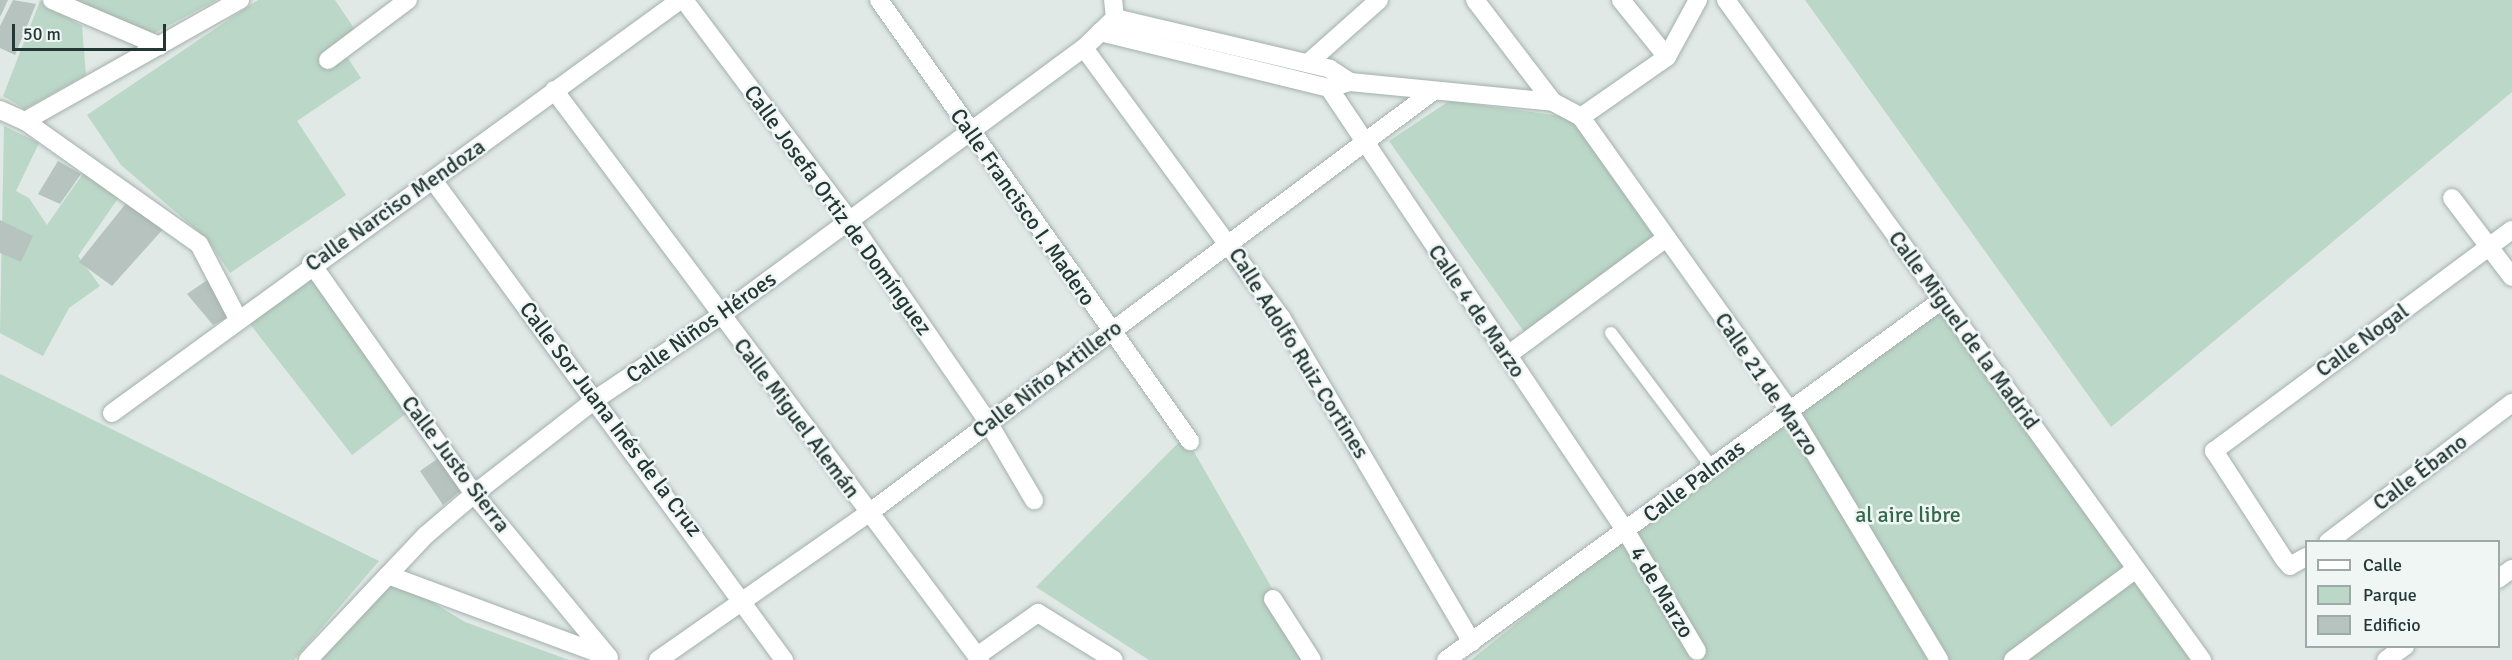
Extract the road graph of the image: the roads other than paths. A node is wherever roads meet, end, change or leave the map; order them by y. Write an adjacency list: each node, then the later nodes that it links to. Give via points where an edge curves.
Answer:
1 (52, 0): 13 (street)
2 (240, 0): 13 (street)
3 (408, 0): 16 (street)
4 (682, 0): 20 (street, Calle Narciso Mendoza); 30 (street, Calle Josefa Ortiz de Domínguez)
5 (879, 0): 26 (street, Calle Francisco I. Madero)
6 (1379, 0): 17 (street)
7 (1475, 0): 22 (street)
8 (1621, 0): 15 (street)
9 (1698, 0): 15 (street)
10 (1726, 0): 37 (street, Calle Miguel de la Madrid)
11 (1114, 9): 12 (street, Calle Niños Héroes); 17 (street)
12 (1100, 32): 14 (street, Calle Niños Héroes); 19 (street)
13 (160, 46): 25 (street)
14 (1084, 48): 26 (street, Calle Niños Héroes); 33 (street, Calle Adolfo Ruiz Cortines)
15 (1667, 57): 24 (street)
16 (328, 60)
17 (1308, 63): 18 (street)
18 (1350, 82): 19 (street); 21 (street)
19 (1329, 88): 27 (street, Calle 4 de Marzo)
20 (554, 90): 28 (street, Calle Narciso Mendoza); 38 (street, Calle Miguel Alemán)
21 (1432, 92): 22 (street); 27 (street, Calle Niño Artillero)
22 (1553, 102): 24 (street)
23 (0, 110): 25 (street)
24 (1581, 117): 32 (street, Calle 21 de Marzo)
25 (26, 121): 39 (street, via 199,244)
26 (971, 131): 30 (street, Calle Niños Héroes); 40 (street, Calle Francisco I. Madero)
27 (1364, 144): 33 (street, Calle Niño Artillero); 42 (street, Calle 4 de Marzo)
28 (433, 180): 35 (street, Calle Narciso Mendoza); 43 (street, Calle Sor Juana Inés de la Cruz)
29 (2452, 198): 34 (street)
30 (849, 221): 38 (street, Calle Niños Héroes); 47 (street, Calle Josefa Ortiz de Domínguez)
31 (2512, 230): 34 (street, Calle Nogal)
32 (1665, 239): 42 (street); 45 (street, Calle 21 de Marzo)
33 (1231, 242): 40 (street, Calle Niño Artillero); 62 (street, Calle Adolfo Ruiz Cortines, via 1281,317)
34 (2489, 247): 36 (street); 55 (street, Calle Nogal, via 2214,452)
35 (311, 263): 39 (street, Calle Narciso Mendoza); 50 (street, Calle Justo Sierra)
36 (2512, 277)
37 (1942, 300): 45 (street, Calle Palmas); 56 (street, Calle Miguel de la Madrid)
38 (720, 316): 43 (street, Calle Niños Héroes); 52 (street, Calle Miguel Alemán)
39 (238, 319): 46 (street, Calle Narciso Mendoza)
40 (1109, 331): 47 (street, Calle Niño Artillero); 48 (street, Calle Francisco I. Madero)
41 (1611, 333): 49 (lane)
42 (1508, 355): 53 (street, Calle 4 de Marzo)
43 (596, 399): 50 (street, Calle Niños Héroes); 61 (street, Calle Sor Juana Inés de la Cruz)
44 (2512, 403): 54 (street, Calle Ébano)
45 (1789, 410): 49 (street, Calle Palmas); 73 (street, Calle 21 de Marzo)
46 (112, 413)
47 (988, 422): 51 (street, Calle Josefa Ortiz de Domínguez); 52 (street, Calle Niño Artillero)
48 (1190, 441)
49 (1711, 466): 53 (street, Calle Palmas)
50 (474, 494): 58 (street, Calle Niños Héroes); 66 (street, Calle Justo Sierra)
51 (1034, 500)
52 (869, 513): 61 (street, Calle Niño Artillero); 65 (street, Calle Miguel Alemán)
53 (1627, 533): 62 (street, Calle Palmas); 64 (street, 4 de Marzo)
54 (2331, 540)
55 (2298, 562)
56 (2136, 569): 74 (street); 75 (street, Calle Miguel de la Madrid)
57 (2512, 569): 59 (street)
58 (388, 575): 66 (street); 67 (street, Calle Niños Héroes)
59 (2500, 578)
60 (1274, 599): 71 (street)
61 (745, 600): 68 (street, Calle Niño Artillero); 69 (street, Calle Sor Juana Inés de la Cruz)
62 (1472, 642): 72 (street, Calle Palmas)
63 (2401, 648): 76 (street)
64 (1697, 651)
65 (979, 658): 70 (street, via 1038,613)
66 (611, 659)
67 (308, 660)
68 (658, 660)
69 (784, 660)
70 (1114, 660)
71 (1312, 660)
72 (1446, 660)
73 (1939, 660)
74 (2013, 660)
75 (2202, 660)
76 (2386, 660)

